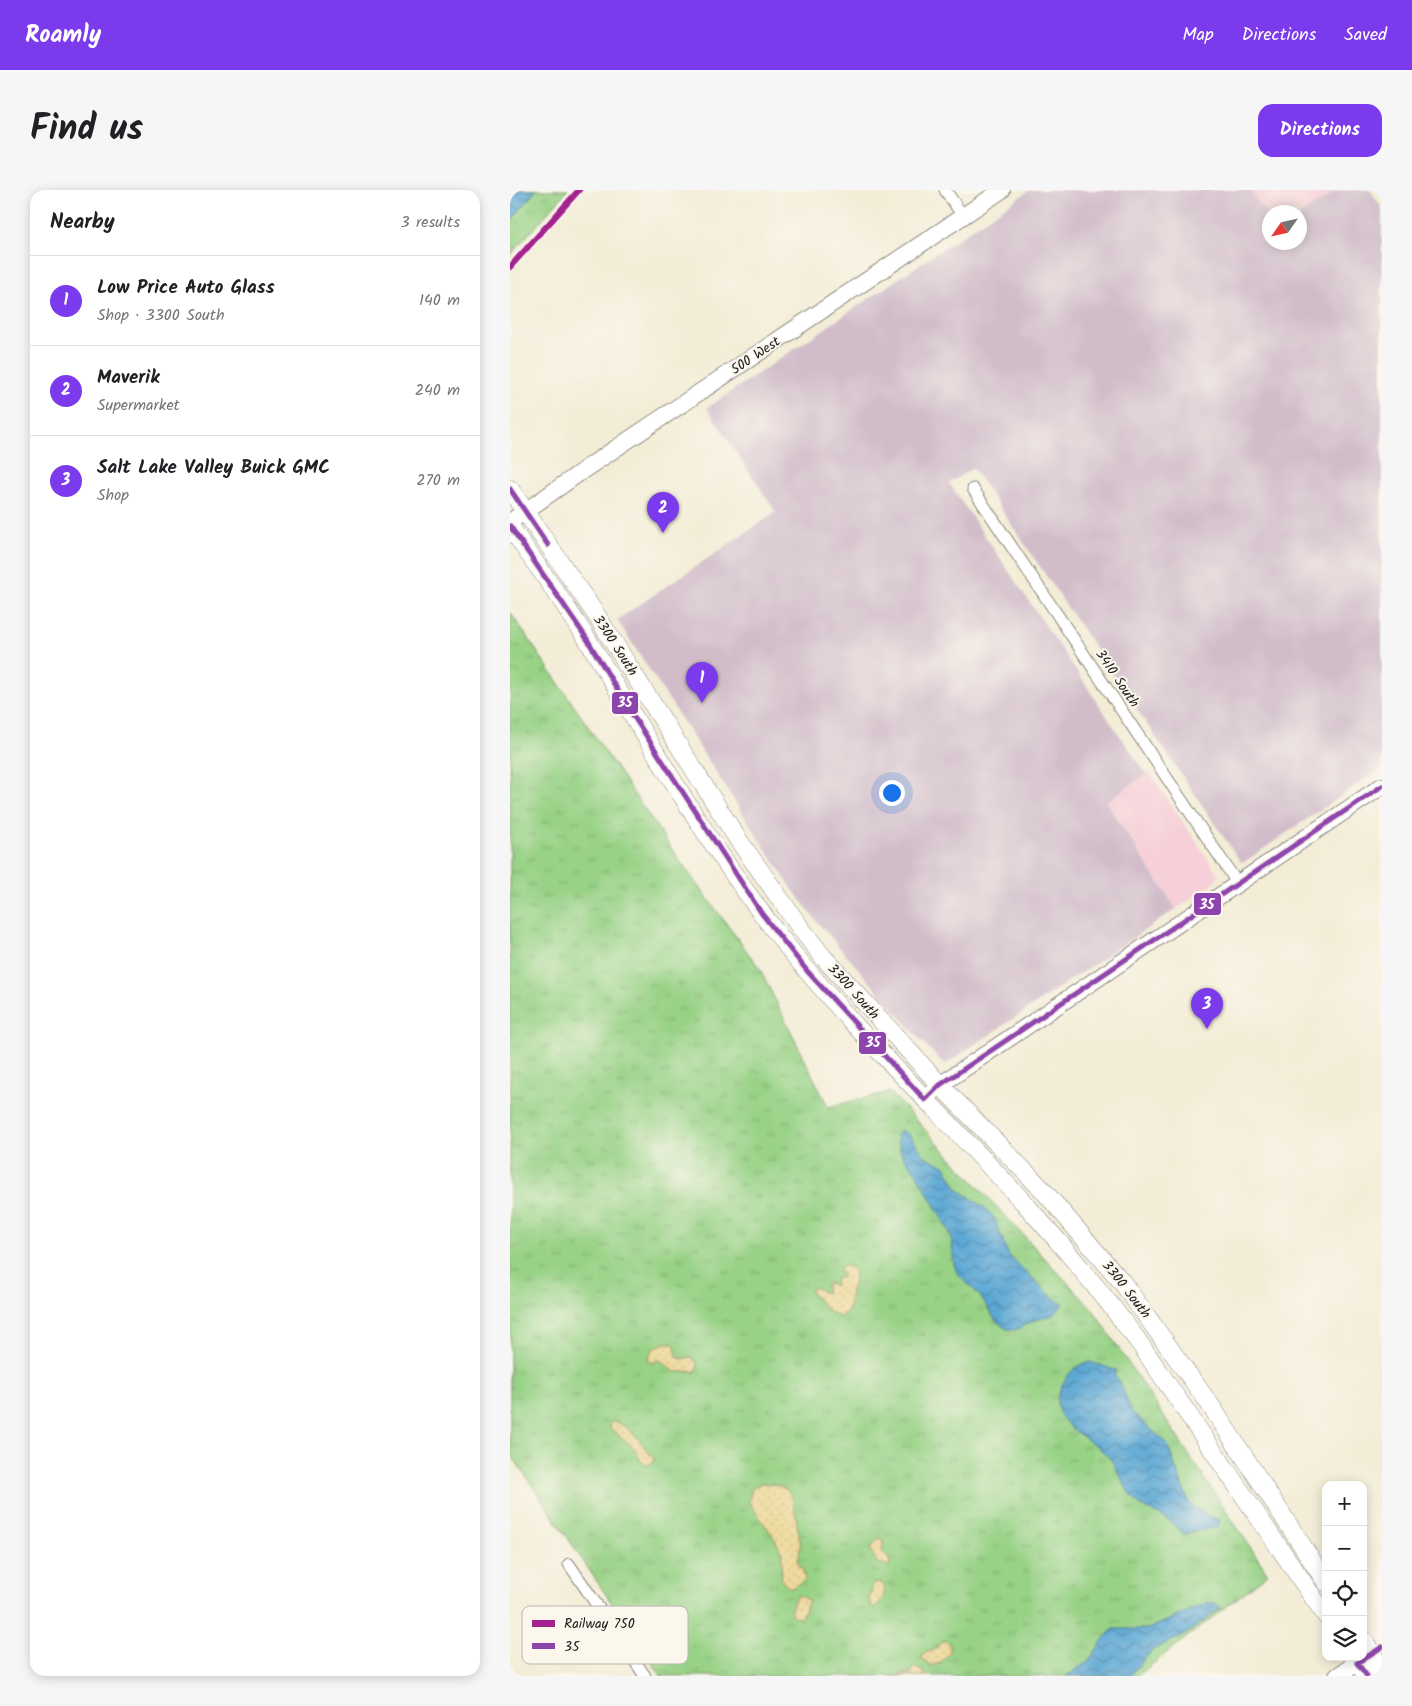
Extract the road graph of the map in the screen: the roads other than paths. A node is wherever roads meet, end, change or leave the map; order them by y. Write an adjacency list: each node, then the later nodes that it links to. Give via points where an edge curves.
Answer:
1 (945, 190): 3 (street)
2 (1002, 190): 3 (main road, 500 West)
3 (963, 216): 6 (main road, 500 West)
4 (510, 489): 6 (main road, 3300 South)
5 (973, 489): 9 (street, 3410 South)
6 (525, 511): 7 (main road, 500 West); 10 (main road, 3300 South, via 597,616 737,838 780,900 824,958)
7 (510, 524): 11 (main road, 3300 South, via 762,914 808,972)
8 (1382, 786): 9 (main road)
9 (1238, 884): 10 (main road)
10 (940, 1085): 11 (main road); 13 (main road, 3300 South, via 1042,1190 1141,1305)
11 (925, 1100): 15 (main road, 3300 South, via 1025,1204 1107,1299)
12 (569, 1564): 14 (street)
13 (1322, 1576)
14 (598, 1606)
15 (1322, 1610)
16 (1372, 1646): 18 (main road); 19 (main road)
17 (637, 1664): 20 (street)
18 (1359, 1665): 21 (main road)
19 (1382, 1670)
20 (645, 1676)
21 (1337, 1676)

